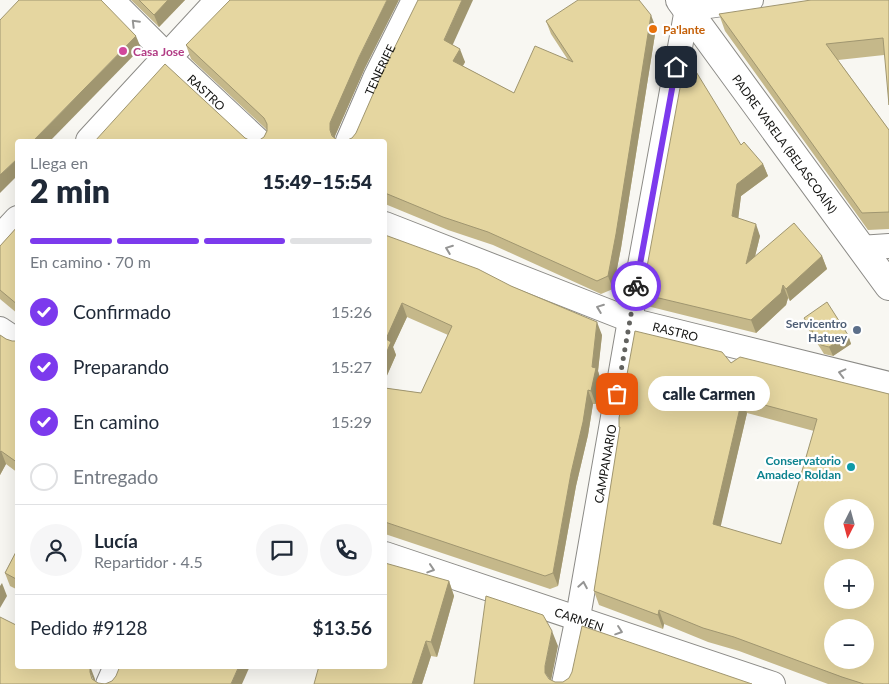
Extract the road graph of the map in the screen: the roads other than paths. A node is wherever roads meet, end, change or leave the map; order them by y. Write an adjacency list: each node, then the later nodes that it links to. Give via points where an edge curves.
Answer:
1 (112, 0): 6 (street, RASTRO, one-way to 1)
2 (220, 0): 6 (main road)
3 (414, 0): 9 (street, TENERIFE)
4 (751, 0): 5 (street)
5 (684, 4): 14 (main road, PADRE VARELA (BELASCOAÍN)); 16 (street, CAMPANARIO)
6 (168, 56): 7 (main road); 8 (street, RASTRO)
7 (92, 139)
8 (257, 139)
9 (349, 139)
10 (15, 223): 12 (main road)
11 (387, 225): 16 (street, RASTRO, one-way to 11)
12 (0, 239)
13 (889, 246): 14 (street)
14 (860, 248): 15 (main road, PADRE VARELA (BELASCOAÍN))
15 (889, 286)
16 (630, 320): 19 (street, RASTRO, one-way to 16); 21 (street, CAMPANARIO, one-way to 16)
17 (0, 329): 18 (street)
18 (15, 339)
19 (889, 384)
20 (387, 555): 21 (street, CARMEN, one-way to 21)
21 (578, 617): 24 (street, CAMPANARIO); 25 (street, CARMEN, one-way to 25)
22 (115, 669): 23 (street)
23 (108, 684)
24 (564, 684)
25 (773, 684)

